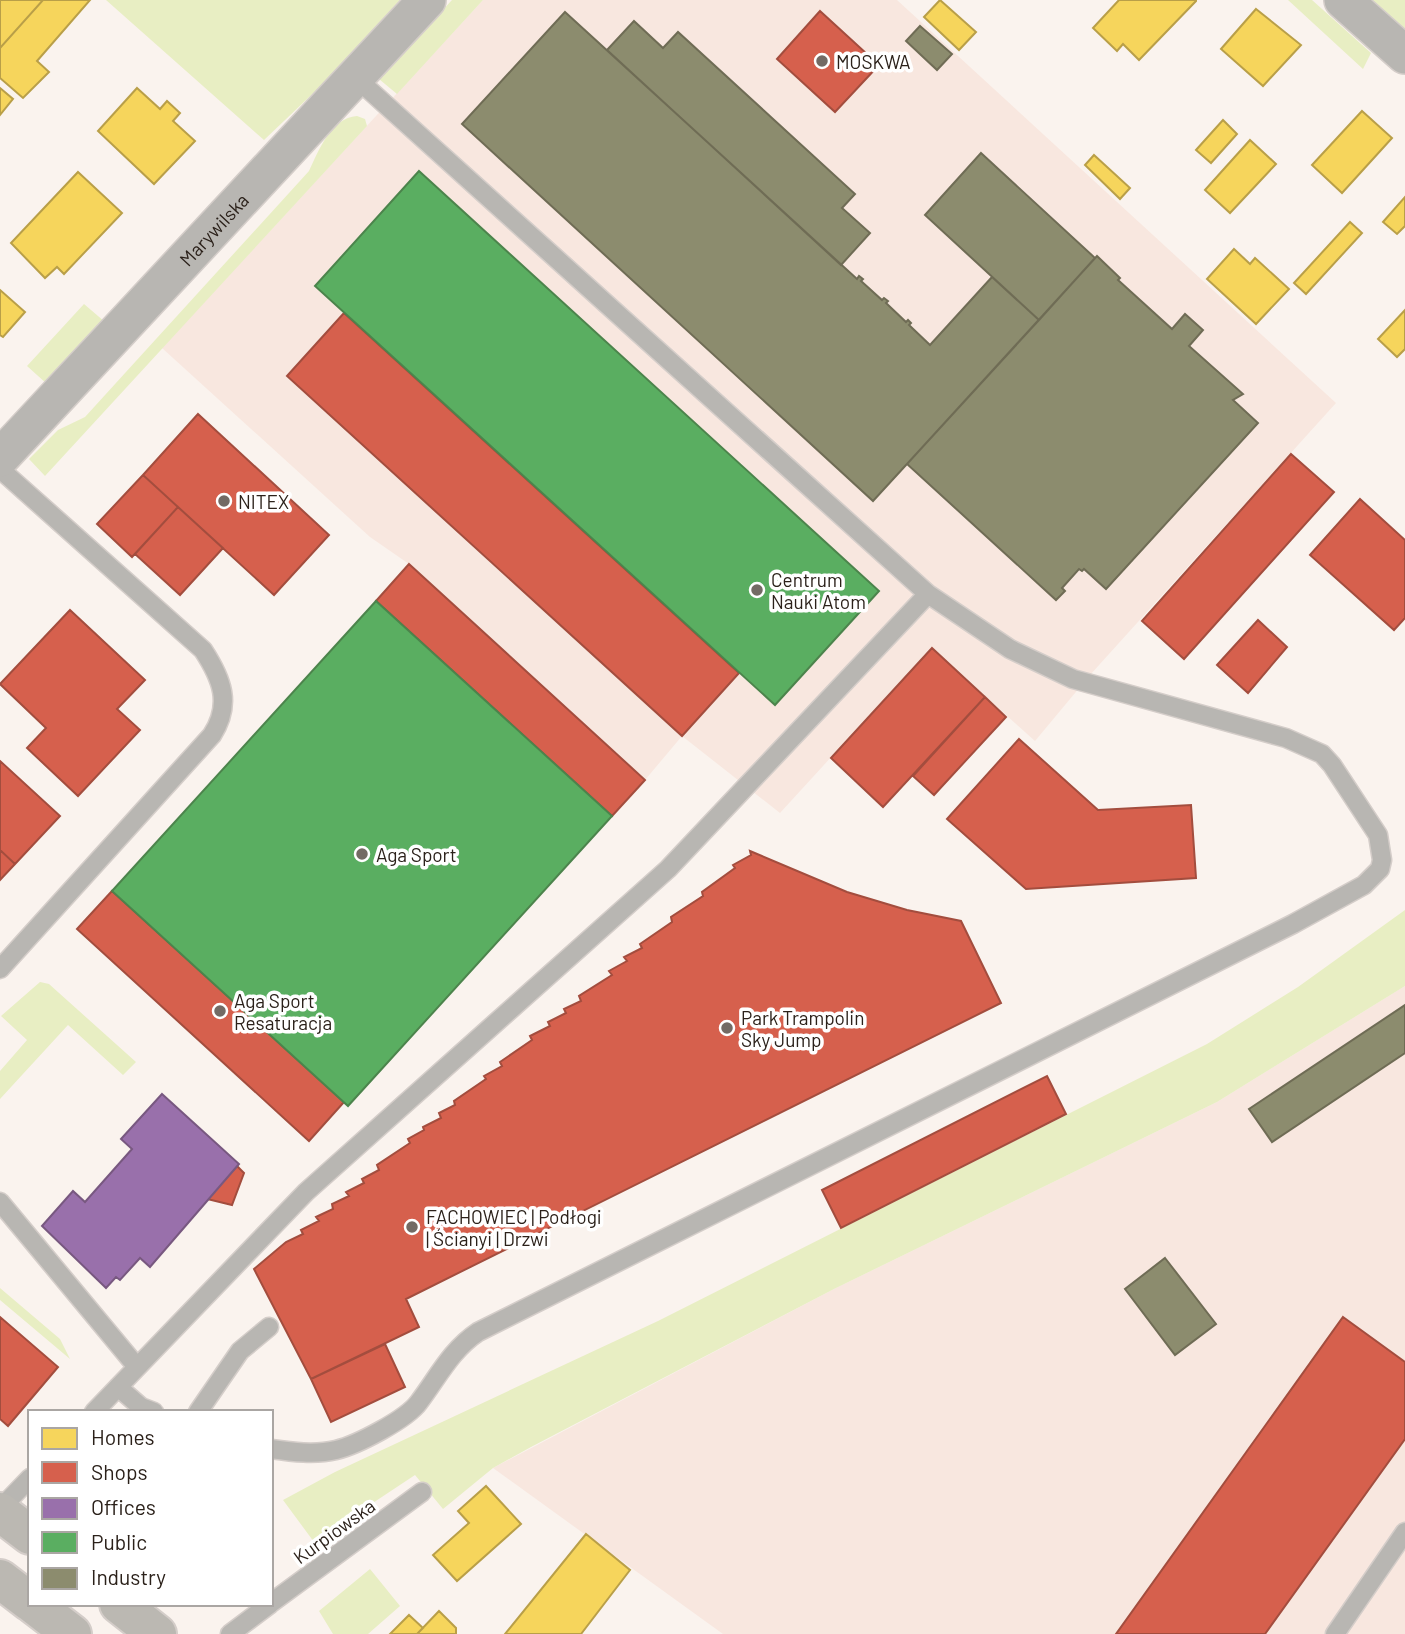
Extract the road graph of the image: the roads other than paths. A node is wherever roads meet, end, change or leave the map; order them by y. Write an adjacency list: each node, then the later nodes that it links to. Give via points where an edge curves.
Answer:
1 (427, 0): 4 (street, Marywilska)
2 (1343, 0): 3 (street)
3 (1405, 55)
4 (356, 78): 5 (street, Marywilska); 7 (lane)
5 (0, 458)
6 (0, 469): 8 (lane, via 203,650 220,681 225,707 212,735)
7 (928, 594): 11 (lane, via 668,869 306,1192); 16 (lane, via 1039,665 1073,679 1286,738 1322,754 1343,778 1378,835 1383,847 1380,869 1353,892 1293,924 478,1332 456,1349 417,1405 398,1420 339,1450)
8 (0, 969)
9 (0, 1202): 11 (lane)
10 (269, 1327): 15 (lane, via 240,1352)
11 (137, 1367): 12 (lane)
12 (118, 1387): 13 (lane); 14 (lane)
13 (96, 1410)
14 (149, 1410)
15 (199, 1410)
16 (273, 1449)
17 (28, 1480): 19 (lane)
18 (422, 1492): 24 (lane, Kurpiowska)
19 (0, 1510): 21 (main road)
20 (1405, 1532): 31 (lane)
21 (28, 1533)
22 (0, 1579): 23 (main road)
23 (28, 1601)
24 (273, 1603)
25 (35, 1606): 28 (main road)
26 (122, 1606): 29 (main road)
27 (268, 1606): 30 (lane, Kurpiowska)
28 (72, 1634)
29 (157, 1634)
30 (230, 1634)
31 (1335, 1634)

